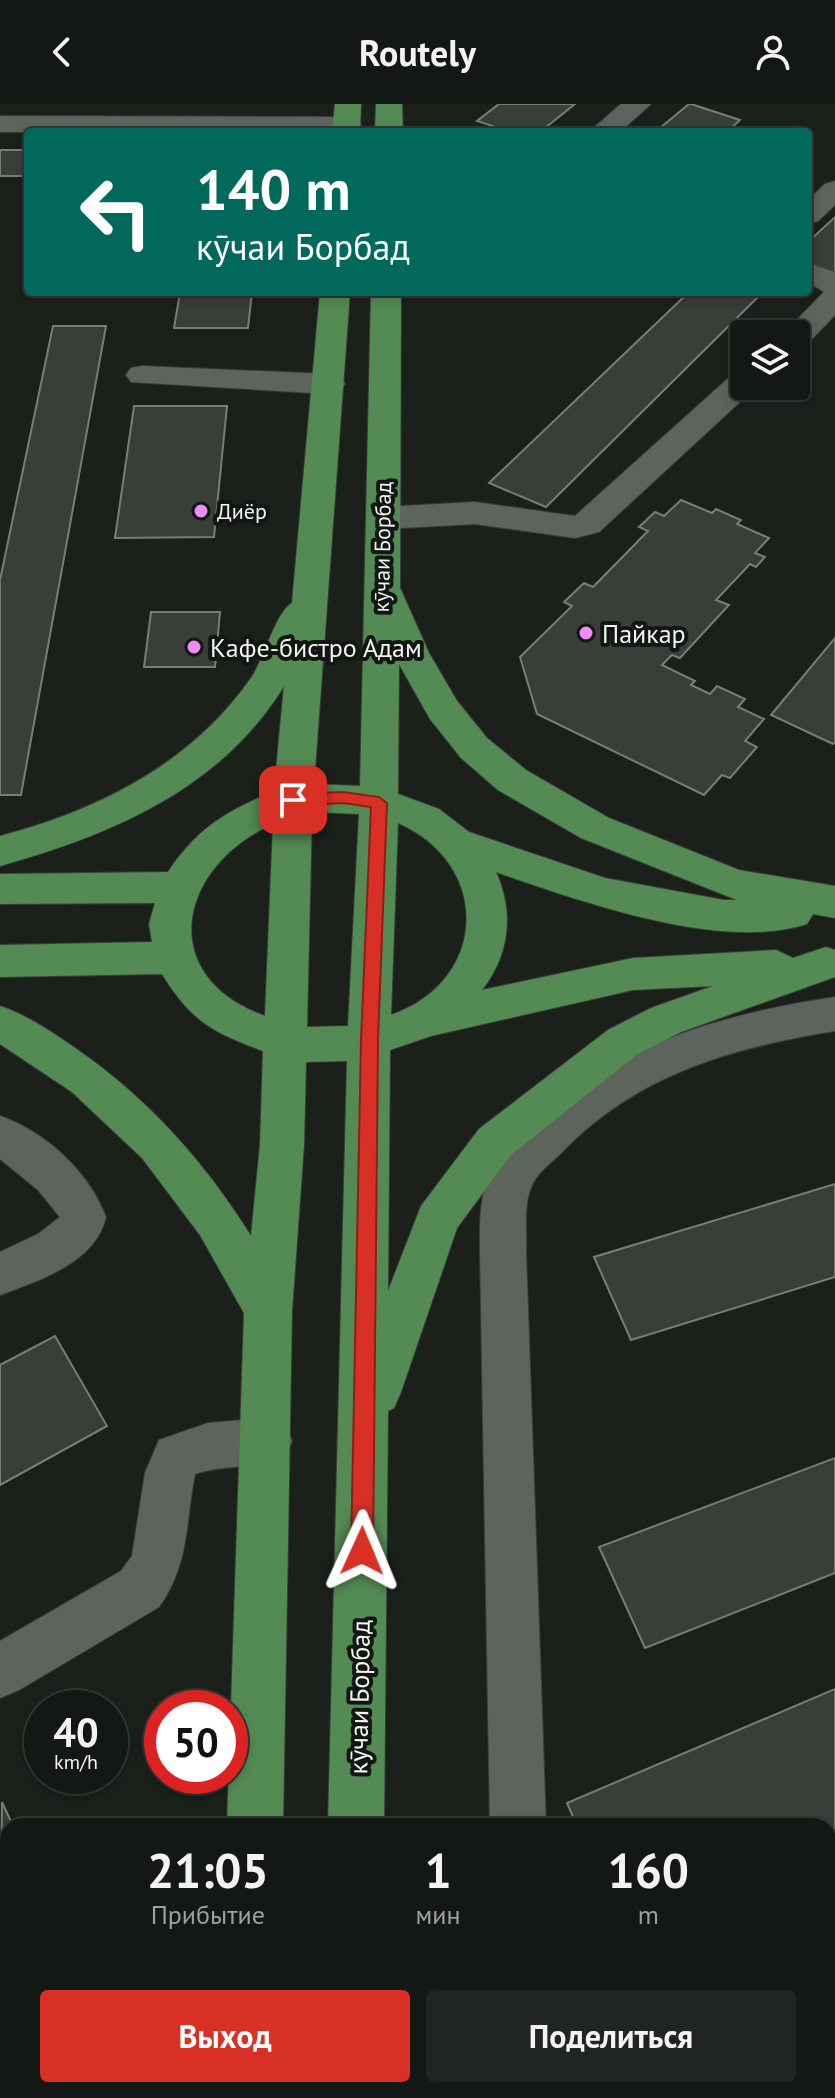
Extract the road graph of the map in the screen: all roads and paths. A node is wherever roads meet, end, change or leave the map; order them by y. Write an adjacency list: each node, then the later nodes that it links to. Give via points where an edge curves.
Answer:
1 (389, 104): 6 (main road)
2 (638, 104): 7 (street)
3 (167, 114): 4 (street); 5 (street)
4 (347, 120)
5 (0, 124)
6 (389, 128)
7 (608, 128)
8 (835, 190): 9 (street)
9 (812, 211)
10 (812, 274): 11 (street)
11 (835, 286)
12 (335, 296): 17 (main road)
13 (386, 296): 19 (main road, кӯчаи Борбад)
14 (835, 298): 15 (street)
15 (810, 325)
16 (142, 375): 17 (street)
17 (329, 384): 21 (main road)
18 (730, 394): 19 (street, via 587,524 575,527 475,513)
19 (383, 518): 20 (main road, кӯчаи Борбад)
20 (380, 578): 23 (main road, кӯчаи Борбад); 28 (main road, via 411,653 443,710 474,748 512,780 595,828 707,874)
21 (311, 589): 22 (main road); 25 (main road, via 268,682 226,734 187,770 148,797 98,820)
22 (293, 800): 23 (main road); 26 (main road, via 226,829 196,856); 37 (main road)
23 (379, 803): 24 (main road, via 422,818); 36 (main road, кӯчаи Борбад)
24 (458, 843): 29 (main road, via 603,893 724,916); 34 (main road, via 482,876 491,913 484,954 460,991)
25 (0, 851)
26 (176, 887): 27 (main road); 30 (main road, via 169,922)
27 (0, 889)
28 (835, 902)
29 (835, 910)
30 (174, 958): 31 (main road); 37 (main road, via 197,995 236,1024)
31 (0, 961)
32 (831, 963): 34 (main road, via 633,974); 38 (main road, via 666,1020)
33 (835, 1014): 38 (street)
34 (420, 1022): 36 (main road)
35 (0, 1023): 42 (main road, via 109,1094 166,1152 236,1248)
36 (369, 1040): 37 (main road, via 328,1045); 43 (main road, кӯчаи Борбад)
37 (287, 1041): 42 (main road)
38 (632, 1054): 40 (street, via 620,1077 579,1106 513,1174)
39 (0, 1135): 41 (street, via 51,1171 83,1217 67,1241)
40 (486, 1187): 43 (main road, via 437,1220); 48 (street, via 503,1252)
41 (0, 1274)
42 (268, 1311): 44 (main road)
43 (365, 1429): 47 (main road, кӯчаи Борбад)
44 (267, 1441): 45 (street, via 208,1446 177,1457 168,1475 161,1554 153,1574 140,1589); 46 (main road)
45 (0, 1671)
46 (255, 1818)
47 (356, 1818)
48 (518, 1818)

